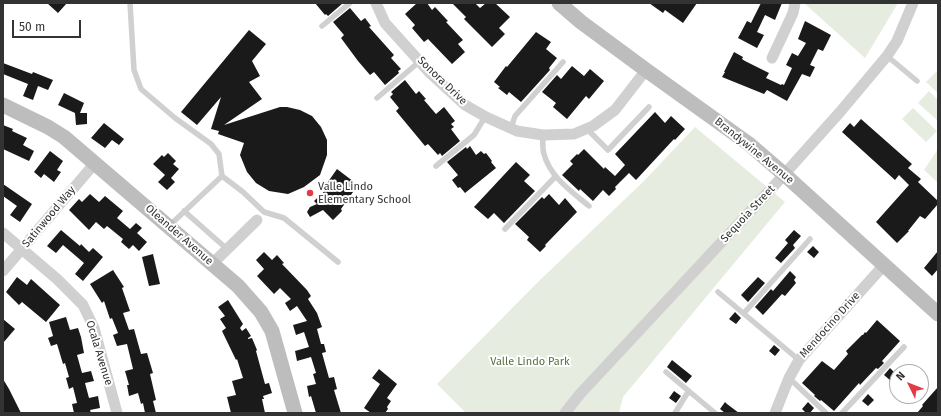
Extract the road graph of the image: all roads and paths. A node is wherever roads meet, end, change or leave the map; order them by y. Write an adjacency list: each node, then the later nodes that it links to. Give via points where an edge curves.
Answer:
1 (130, 3): 24 (lane, via 134,70 141,89 211,144 219,154)
2 (350, 3): 7 (lane)
3 (376, 3): 10 (street, Sonora Drive, via 386,23)
4 (795, 3): 9 (street, via 793,13)
5 (913, 3): 8 (street, Sequoia Street, via 897,41)
6 (562, 4): 12 (street, Brandywine Avenue, via 581,22)
7 (322, 26)
8 (887, 56): 13 (lane); 23 (street, Sequoia Street)
9 (772, 58)
10 (420, 61): 14 (lane); 17 (street, Sonora Drive, via 465,105)
11 (563, 62): 18 (lane, via 515,116)
12 (646, 70): 19 (street, Sonora Drive, via 615,110); 23 (street, Brandywine Avenue, via 727,127)
13 (917, 81)
14 (377, 98)
15 (3, 105): 21 (street, Oleander Avenue, via 48,126)
16 (649, 107): 19 (lane, via 608,150)
17 (485, 117): 18 (street, Sonora Drive); 22 (lane, via 474,134)
18 (511, 128): 20 (street, Sonora Drive)
19 (587, 129): 20 (street, Sonora Drive, via 574,134)
20 (543, 135): 25 (lane, via 543,152)
21 (95, 162): 29 (street, Oleander Avenue); 33 (street, Satinwood Way)
22 (436, 166)
23 (785, 175): 37 (street, Brandywine Avenue); 49 (street, Sequoia Street)
24 (222, 176): 27 (lane); 28 (lane, via 243,192)
25 (555, 177): 26 (lane); 30 (lane)
26 (589, 206)
27 (184, 211): 29 (lane); 34 (lane)
28 (260, 216): 34 (street); 35 (lane, via 284,218)
29 (169, 226): 36 (street, Oleander Avenue)
30 (505, 229)
31 (3, 233): 33 (street, Ocala Avenue)
32 (810, 239): 40 (lane)
33 (22, 249): 38 (street, Satinwood Way); 47 (street, Ocala Avenue, via 83,305 94,328)
34 (227, 250): 36 (street)
35 (338, 262)
36 (212, 264): 48 (street, Oleander Avenue, via 238,286 272,331)
37 (884, 265): 41 (street, Brandywine Avenue); 43 (street, Mendocino Drive)
38 (3, 271)
39 (718, 292): 40 (lane)
40 (744, 313): 43 (lane)
41 (938, 314)
42 (904, 347): 54 (lane)
43 (799, 360): 45 (street, Mendocino Drive)
44 (666, 372): 46 (lane)
45 (789, 378): 52 (street, Mendocino Drive); 53 (lane)
46 (688, 392): 50 (lane); 51 (lane)
47 (117, 413)
48 (295, 413)
49 (565, 413)
50 (675, 413)
51 (715, 413)
52 (775, 413)
53 (826, 413)
54 (842, 413)

